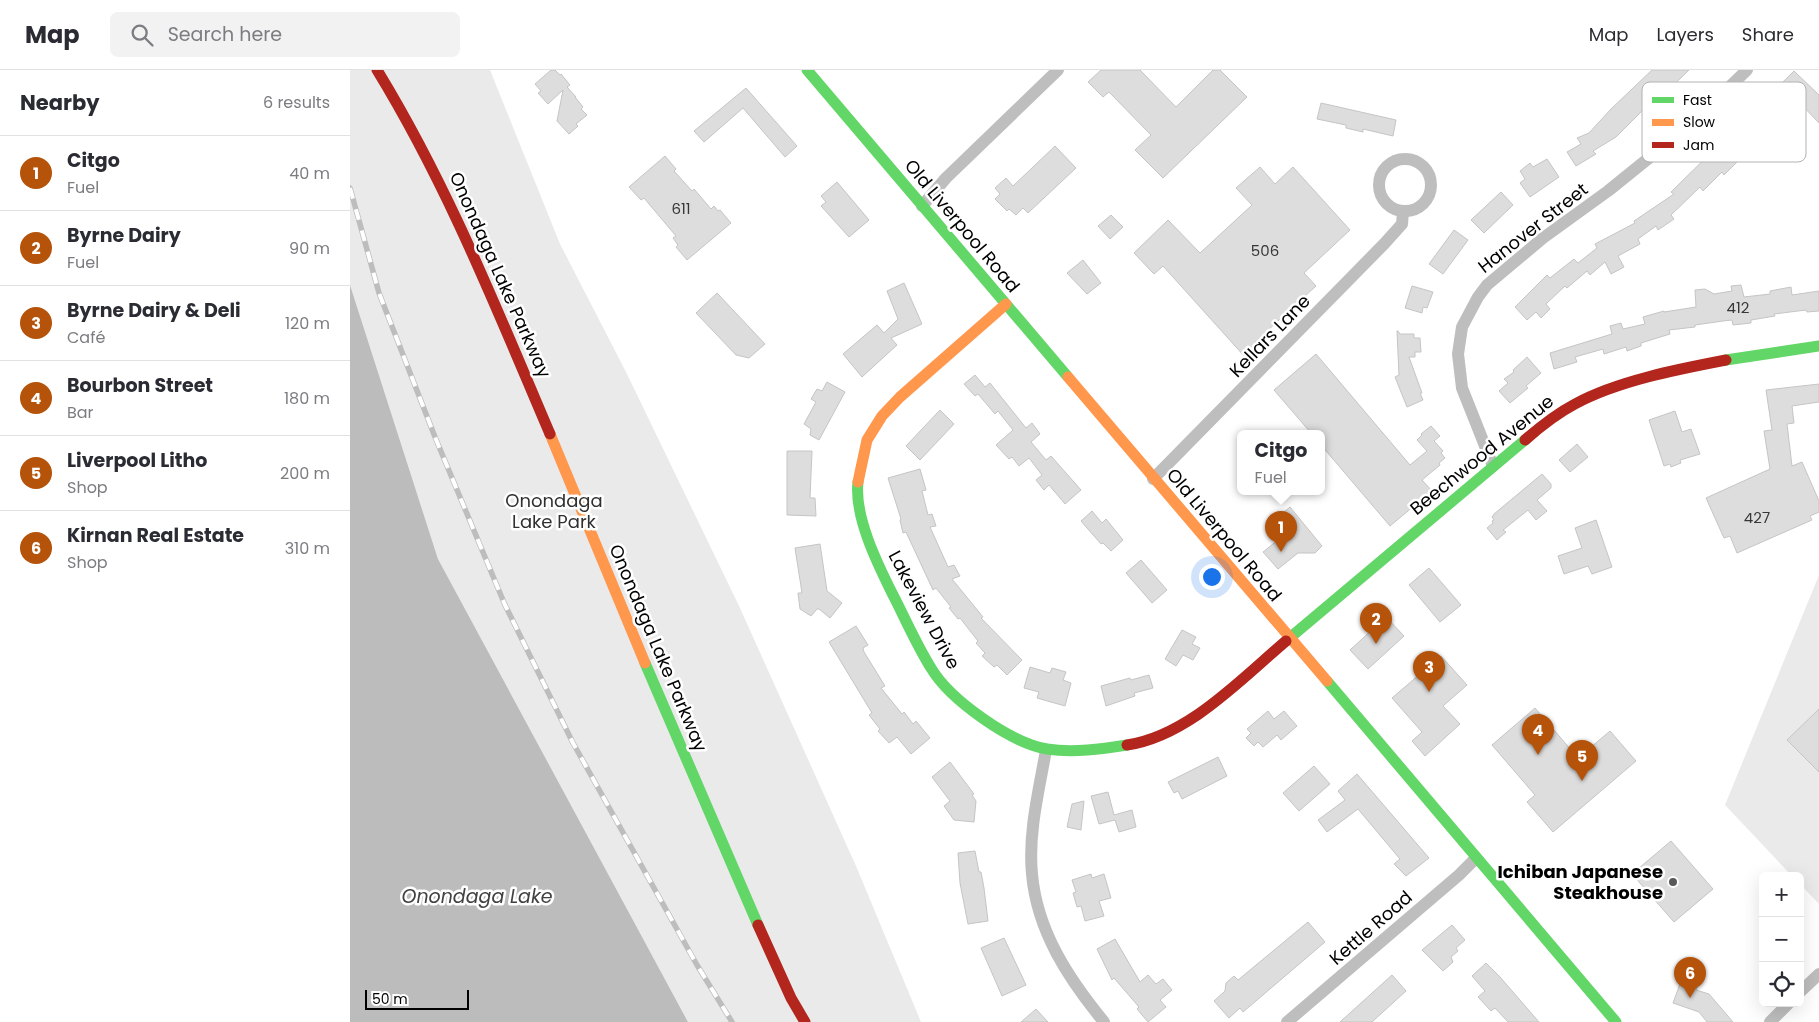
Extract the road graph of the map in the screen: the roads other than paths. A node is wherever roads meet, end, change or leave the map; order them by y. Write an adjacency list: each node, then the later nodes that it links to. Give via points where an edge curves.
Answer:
1 (377, 70): 19 (main road, Onondaga Lake Parkway, via 402,107 450,202 705,805 791,998)
2 (807, 70): 7 (main road, Old Liverpool Road)
3 (1058, 70): 7 (street, via 946,178)
4 (1747, 70): 5 (street, Hanover Street)
5 (1735, 82)
6 (1644, 162): 11 (street, Hanover Street, via 1487,285 1462,327 1458,354 1462,388)
7 (922, 206): 9 (main road, Old Liverpool Road)
8 (1403, 212): 8 (street, via 1419,208 1426,202 1432,186 1427,170 1421,164 1405,159 1388,165 1379,180 1379,189 1387,205); 12 (street, Kellars Lane, via 1402,224 1384,244)
9 (1006, 304): 12 (main road, Old Liverpool Road); 14 (main road, Lakeview Drive, via 882,416 867,440 857,491 876,562 931,669 981,717)
10 (1819, 346): 11 (main road, Beechwood Avenue, via 1737,357 1621,386 1577,403 1548,420)
11 (1493, 466): 13 (main road, Beechwood Avenue)
12 (1153, 479): 13 (main road, Old Liverpool Road)
13 (1289, 639): 14 (main road, Lakeview Drive, via 1176,729 1140,743); 15 (main road, Old Liverpool Road)
14 (1046, 750): 20 (street, via 1033,832 1032,873 1037,904 1060,961)
15 (1476, 858): 21 (street, Kettle Road); 22 (main road, Old Liverpool Road)
16 (1819, 974): 17 (street)
17 (1804, 988)
18 (1785, 1007): 23 (street)
19 (805, 1022)
20 (1104, 1022)
21 (1287, 1022)
22 (1616, 1022)
23 (1770, 1022)

